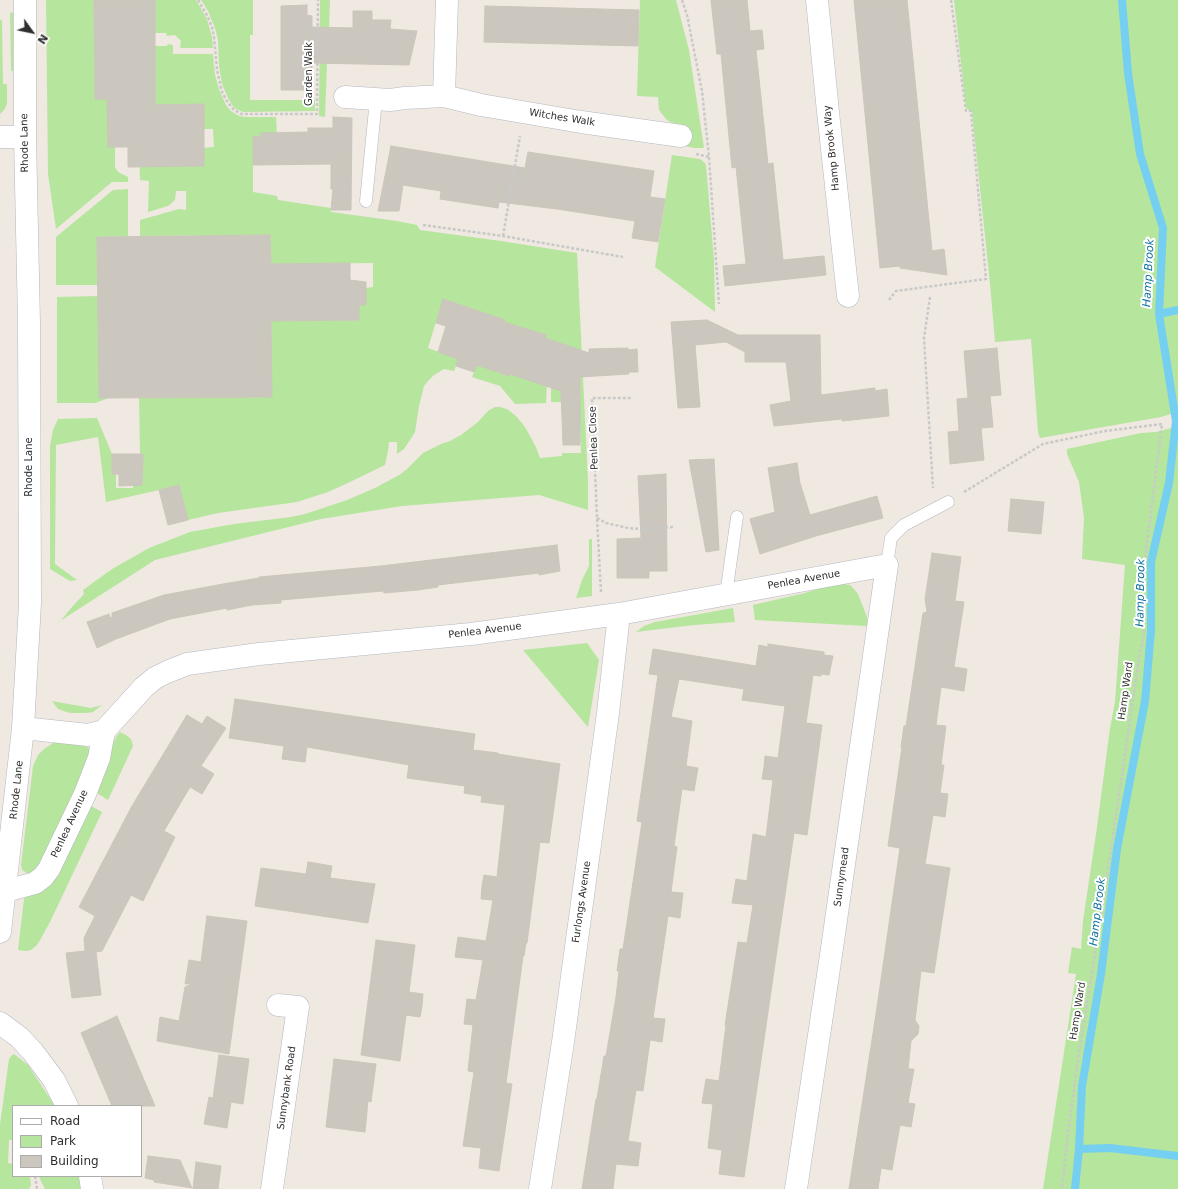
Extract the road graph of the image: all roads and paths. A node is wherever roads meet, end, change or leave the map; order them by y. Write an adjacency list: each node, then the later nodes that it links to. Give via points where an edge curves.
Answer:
1 (26, 0): 14 (street, Rhode Lane)
2 (198, 0): 3 (path, Garden Walk, via 212,27 222,92 233,109 241,114 316,114)
3 (318, 0)
4 (447, 0): 8 (street)
5 (682, 0): 22 (path, via 702,91)
6 (817, 0): 19 (street, Hamp Brook Way)
7 (951, 0): 21 (path, via 966,111 970,111 986,279 896,292)
8 (444, 96): 10 (street, Witches Walk); 11 (street, Witches Walk)
9 (345, 97): 10 (street, Witches Walk)
10 (376, 99): 15 (lane)
11 (524, 112): 12 (street, Witches Walk); 17 (path)
12 (681, 136)
13 (0, 137): 14 (street)
14 (25, 137): 32 (street, Rhode Lane, via 29,323 30,603)
15 (366, 201)
16 (423, 225): 17 (path)
17 (503, 236): 18 (path)
18 (623, 257)
19 (848, 296)
20 (930, 297): 24 (path, via 924,338)
21 (889, 300)
22 (719, 304)
23 (631, 398): 27 (path, Penlea Close, via 592,398)
24 (933, 479)
25 (948, 502): 29 (lane, via 904,525 891,538); 46 (path, Hamp Ward, via 1043,444 1105,431 1162,424 1144,568 1144,634 1077,1066)
26 (737, 517): 30 (lane)
27 (597, 518): 28 (path, via 628,528); 31 (path, Penlea Close)
28 (675, 527)
29 (887, 565): 30 (street, Penlea Avenue); 45 (street, Sunnymead)
30 (726, 594): 31 (street, Penlea Avenue)
31 (610, 616): 33 (street, Penlea Avenue, via 471,634 259,654 187,664 155,678); 44 (street, Furlongs Avenue, via 608,713)
32 (24, 728): 33 (street, via 88,735); 34 (street, Rhode Lane)
33 (104, 731): 34 (street, Penlea Avenue, via 99,758 82,801 49,869 35,883)
34 (6, 891): 35 (street, Rhode Lane)
35 (0, 932)
36 (278, 1004): 43 (street, Sunnybank Road, via 298,1007)
37 (0, 1023): 38 (street, via 34,1052 54,1080)
38 (66, 1105)
39 (35, 1177): 41 (path)
40 (90, 1177): 42 (street)
41 (37, 1189)
42 (92, 1189)
43 (272, 1189)
44 (540, 1189)
45 (796, 1189)
46 (1062, 1189)

